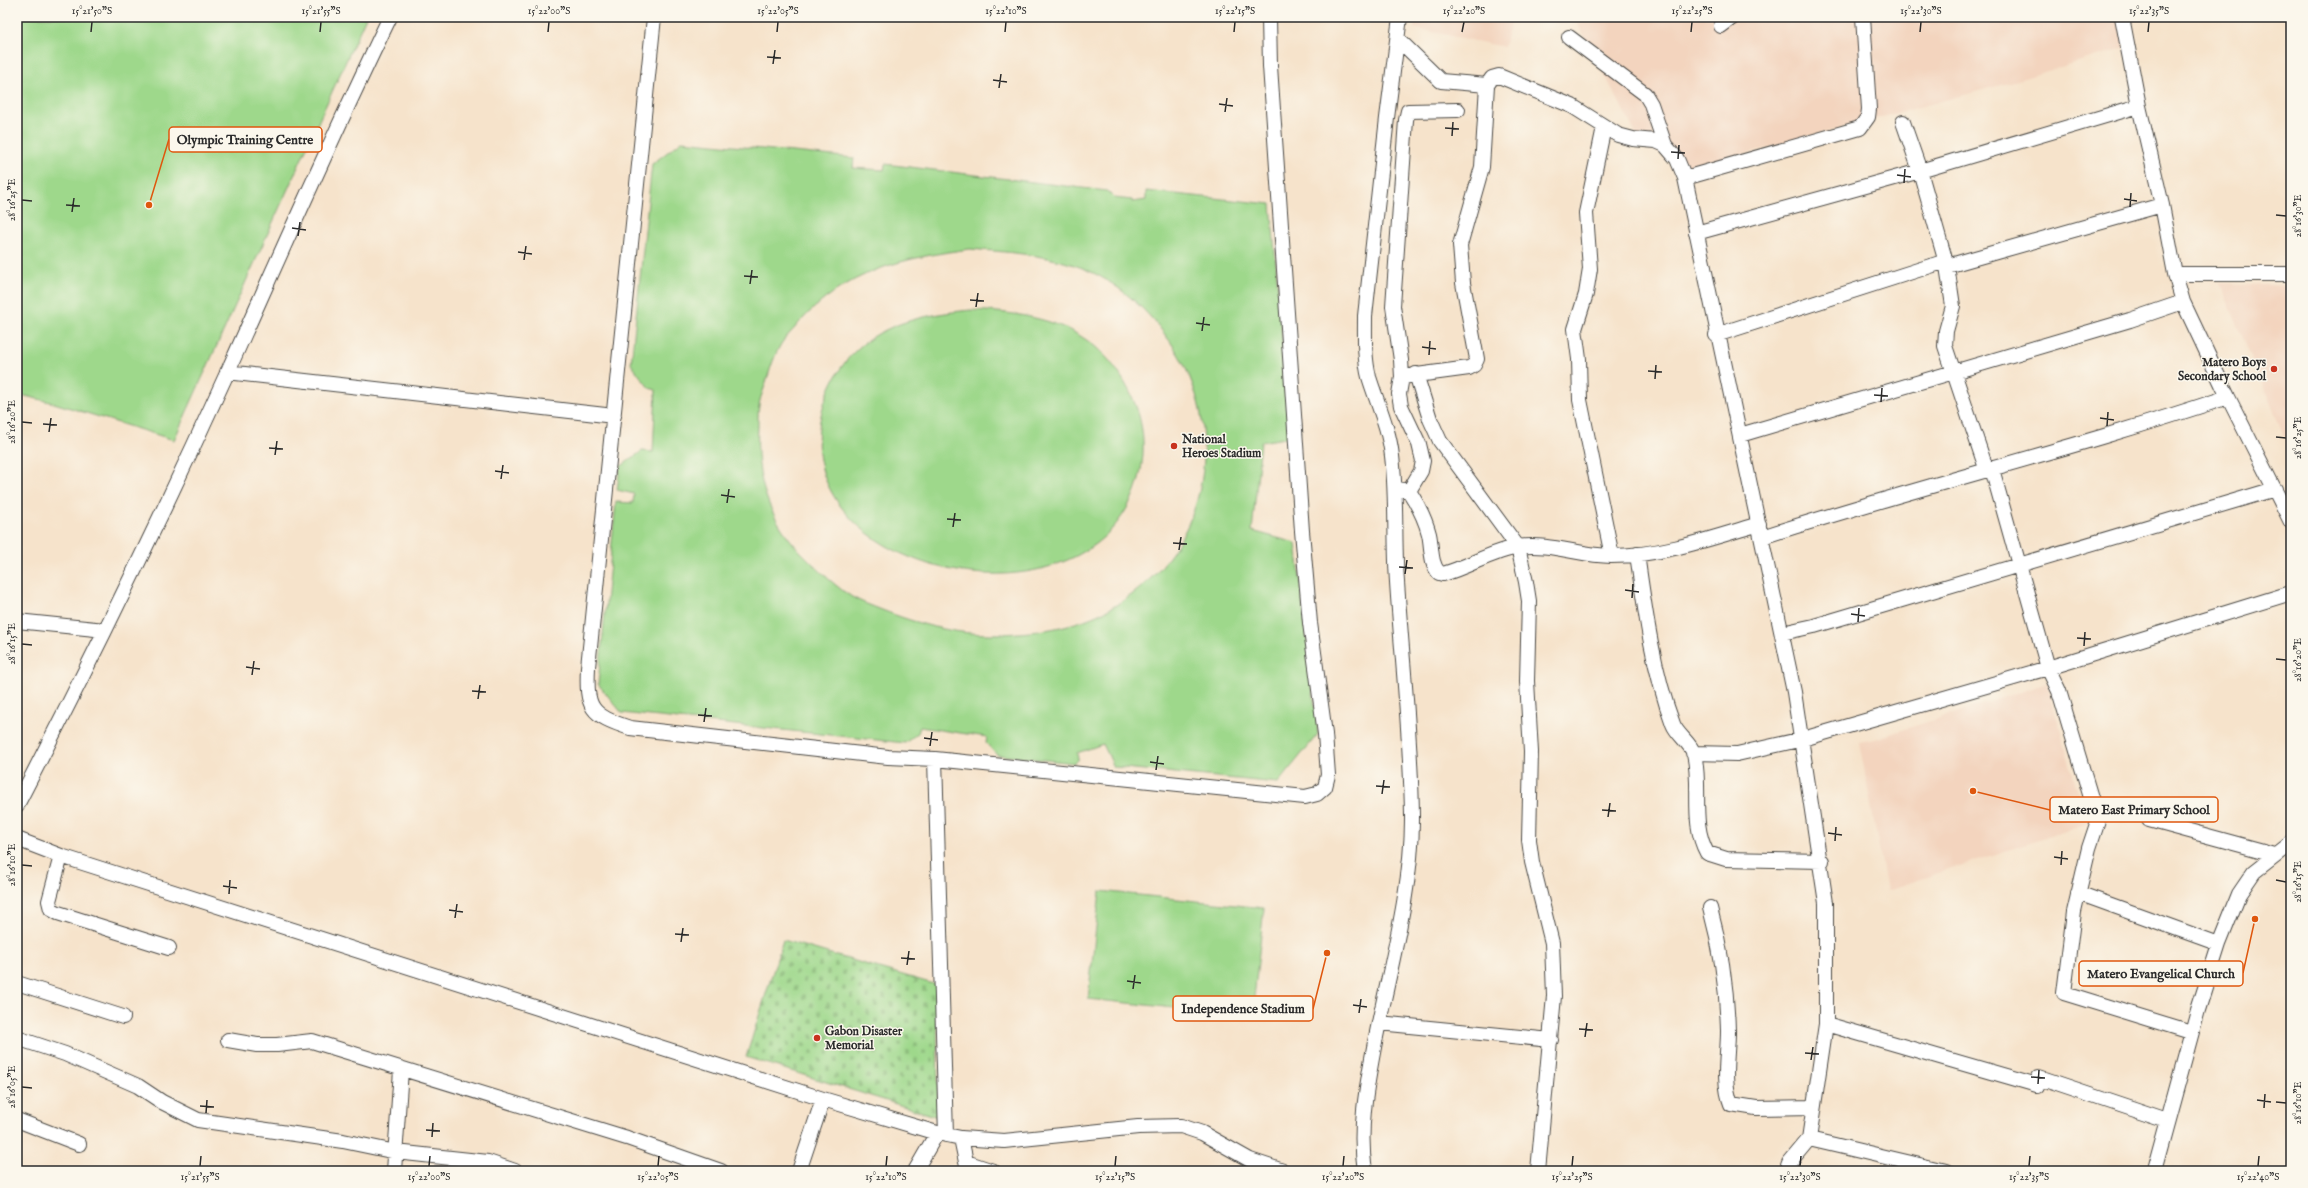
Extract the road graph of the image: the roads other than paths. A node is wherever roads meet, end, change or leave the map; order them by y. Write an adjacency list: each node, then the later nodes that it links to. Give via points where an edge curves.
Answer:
1 (390, 17): 27 (street, via 345,109)
2 (654, 17): 31 (street)
3 (1269, 17): 49 (street, via 1294,430 1310,623 1325,734 1328,775 1325,787 1317,794 1305,797)
4 (1400, 17): 10 (street)
5 (1733, 17): 8 (street)
6 (1863, 17): 18 (street, via 1869,109 1868,117 1860,128)
7 (2122, 17): 12 (street)
8 (1721, 26)
9 (1569, 37): 16 (street, via 1645,94)
10 (1398, 39): 11 (street, via 1441,81); 35 (street, via 1365,316 1364,347 1369,375)
11 (1487, 85): 15 (street, via 1492,78 1499,76 1572,106); 28 (street, via 1482,167 1460,245 1462,283 1477,359 1469,368)
12 (2139, 106): 17 (street); 19 (street)
13 (1458, 110): 29 (street, via 1408,111 1406,115 1393,306)
14 (1903, 122): 17 (street)
15 (1604, 127): 16 (street, via 1618,135 1656,141); 40 (street, via 1586,213 1590,269 1586,294 1575,329 1580,400)
16 (1665, 145): 18 (street, via 1677,159)
17 (1920, 171): 20 (street); 21 (street)
18 (1684, 178): 20 (street)
19 (2162, 205): 21 (street); 22 (street)
20 (1696, 233): 25 (street)
21 (1946, 263): 25 (street); 26 (street, via 1953,306 1946,330 1945,346)
22 (2175, 274): 23 (street); 24 (street)
23 (2291, 274)
24 (2183, 302): 26 (street, via 2130,320); 30 (street)
25 (1716, 335): 32 (street)
26 (1952, 371): 32 (street); 33 (street)
27 (227, 372): 31 (street); 44 (street)
28 (1416, 374): 29 (street); 38 (street, via 1440,441)
29 (1402, 377): 35 (street, via 1399,394 1401,406 1420,444 1423,461 1421,471)
30 (2228, 397): 33 (street, via 2162,420); 34 (street)
31 (614, 416): 49 (street, via 588,667 589,703 613,722 630,728 888,757)
32 (1740, 435): 37 (street)
33 (1989, 470): 37 (street); 41 (street)
34 (2275, 489): 36 (street); 41 (street)
35 (1402, 490): 38 (street, via 1419,505 1432,546 1434,564 1439,573 1452,572); 63 (street, via 1397,581 1408,719 1412,816 1409,866)
36 (2291, 522)
37 (1760, 531): 39 (street, via 1716,537); 45 (street)
38 (1518, 547): 40 (street, via 1557,548); 68 (street, via 1529,601 1529,840 1552,943 1554,996)
39 (1637, 554): 40 (street); 48 (street, via 1658,670 1674,726)
40 (1612, 556)
41 (2018, 564): 45 (street, via 1820,624); 46 (street)
42 (2291, 593): 46 (street)
43 (17, 621): 44 (street)
44 (105, 630): 50 (street, via 63,719)
45 (1782, 633): 47 (street)
46 (2048, 668): 47 (street); 57 (street, via 2059,691 2098,821 2088,848)
47 (1803, 740): 48 (street, via 1737,754); 56 (street)
48 (1693, 753): 56 (street, via 1697,820 1701,842 1707,853 1726,859)
49 (935, 759): 74 (street)
50 (17, 805)
51 (2149, 820): 54 (street)
52 (17, 839): 55 (street)
53 (2291, 842): 54 (street)
54 (2274, 854): 59 (street, via 2254,872 2239,894)
55 (61, 856): 60 (street, via 49,901 51,908 58,914); 70 (street)
56 (1822, 861): 64 (street, via 1826,903)
57 (2078, 893): 59 (street); 65 (street, via 2064,993)
58 (1710, 908): 71 (street, via 1725,979 1728,1032 1726,1092 1731,1104 1756,1108)
59 (2219, 944): 65 (street)
60 (169, 948)
61 (17, 983): 62 (street)
62 (123, 1017)
63 (1379, 1023): 68 (street); 87 (street, via 1364,1111 1361,1150)
64 (1826, 1024): 71 (street); 73 (street, via 2038,1081)
65 (2191, 1032): 73 (street)
66 (17, 1038): 78 (street, via 65,1054 131,1083 198,1120 343,1141)
67 (228, 1040): 69 (street, via 257,1045 312,1041)
68 (1551, 1040): 88 (street)
69 (401, 1070): 78 (street); 82 (street, via 439,1079 627,1138)
70 (823, 1099): 74 (street); 83 (street)
71 (1813, 1107): 76 (street)
72 (17, 1120): 77 (street)
73 (2167, 1120): 91 (street)
74 (942, 1134): 75 (street); 84 (street)
75 (961, 1138): 85 (street, via 966,1162); 86 (street, via 1004,1141 1138,1127 1181,1126 1202,1133 1250,1160)
76 (1809, 1139): 79 (street); 89 (street, via 1789,1163)
77 (80, 1144)
78 (396, 1152): 80 (street); 81 (street, via 488,1162)
79 (1896, 1165): 90 (street)
80 (394, 1171)
81 (515, 1171)
82 (721, 1171)
83 (799, 1171)
84 (915, 1171)
85 (993, 1171)
86 (1282, 1171)
87 (1365, 1171)
88 (1538, 1171)
89 (1786, 1171)
90 (1945, 1171)
91 (2154, 1171)

